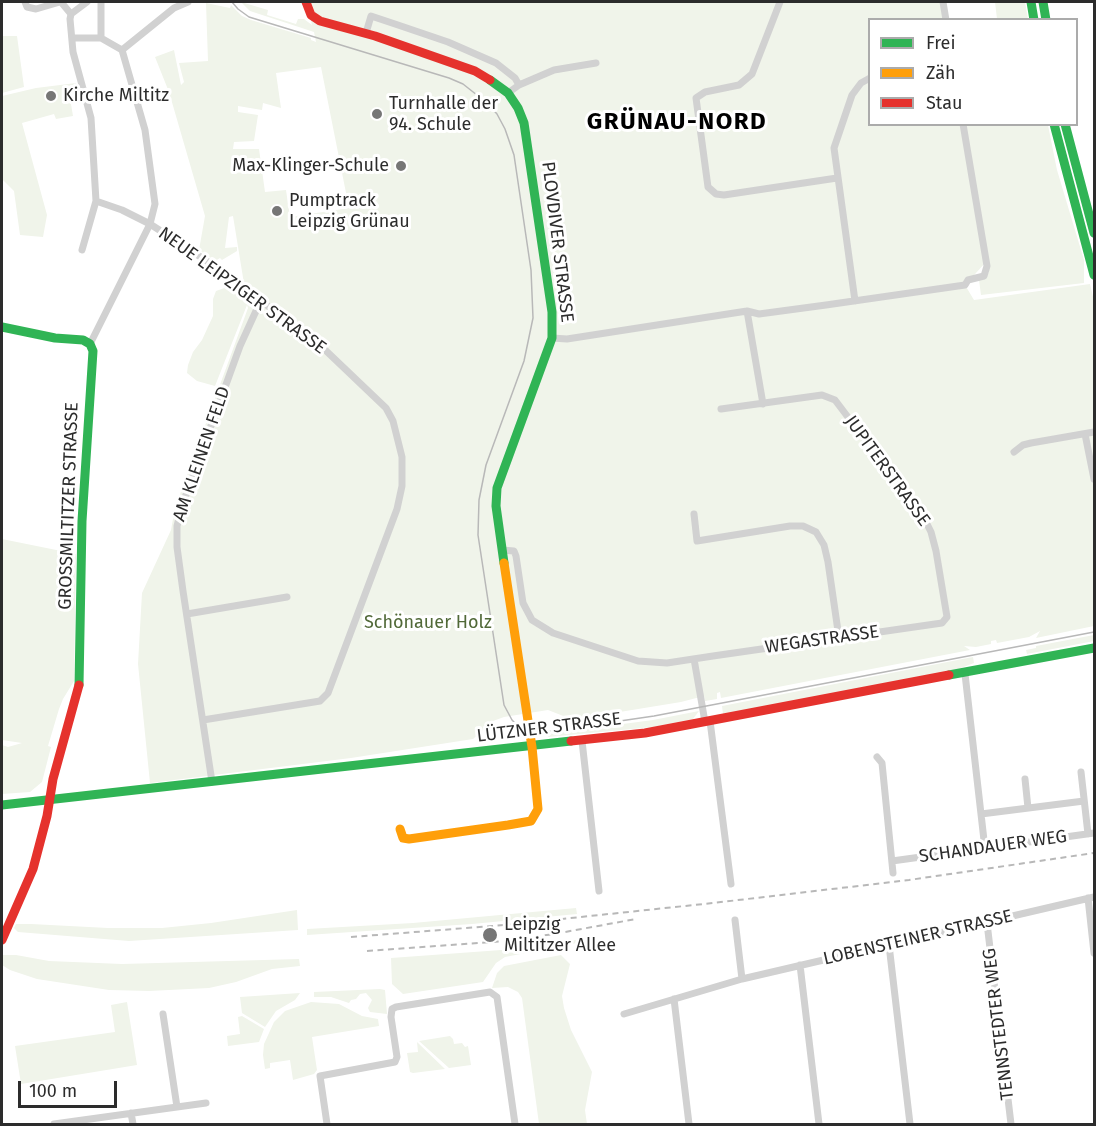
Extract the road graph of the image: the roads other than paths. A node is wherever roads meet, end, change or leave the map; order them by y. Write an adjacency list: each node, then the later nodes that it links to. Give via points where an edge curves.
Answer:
1 (25, 2): 2 (street, via 27,7 36,9)
2 (60, 2): 11 (street)
3 (87, 2): 11 (street)
4 (101, 2): 17 (street)
5 (188, 2): 18 (street, via 174,8)
6 (306, 2): 15 (street, PLOVDIVER STRASSE, via 311,15 320,21)
7 (780, 2): 26 (street, via 752,74 739,86 705,92 696,98 708,187 724,195)
8 (943, 2): 12 (street)
9 (1031, 2): 13 (street)
10 (1043, 2): 14 (street)
11 (71, 14): 16 (street)
12 (946, 18)
13 (1034, 18)
14 (1046, 18)
15 (366, 33): 21 (street, via 371,16 398,25 496,63); 22 (street, PLOVDIVER STRASSE, via 475,71)
16 (73, 38): 17 (street); 27 (street, via 91,118)
17 (101, 38): 18 (street)
18 (122, 50): 29 (street, GROSSMILTITZER STRASSE, via 147,142 155,195)
19 (596, 63): 21 (street, via 554,70)
20 (868, 79): 26 (street, via 852,95 836,140)
21 (519, 85): 22 (street)
22 (508, 93): 37 (street, PLOVDIVER STRASSE, via 524,123 531,161 552,312)
23 (963, 126): 34 (street, via 987,266 984,276 968,280 965,285)
24 (1055, 126): 32 (street)
25 (1066, 126): 28 (street)
26 (837, 178): 34 (street)
27 (96, 201): 29 (street, NEUE LEIPZIGER STRASSE); 31 (street)
28 (1092, 217): 30 (street)
29 (150, 224): 33 (street, NEUE LEIPZIGER STRASSE); 38 (street, GROSSMILTITZER STRASSE)
30 (1095, 233)
31 (82, 249)
32 (1095, 275)
33 (261, 300): 48 (street, AM KLEINEN FELD, via 240,346 177,526); 54 (street, NEUE LEIPZIGER STRASSE, via 321,346 386,408 399,441 402,486 392,523 325,697 298,706)
34 (855, 301): 35 (street, via 759,314)
35 (747, 312): 37 (street); 39 (street)
36 (2, 327): 38 (street)
37 (552, 338): 46 (street, PLOVDIVER STRASSE, via 497,488)
38 (90, 344): 62 (street, GROSSMILTITZER STRASSE, via 93,351 82,521 79,689)
39 (763, 404): 40 (street, JUPITERSTRASSE); 49 (street, JUPITERSTRASSE, via 822,395 835,400 923,516 936,551)
40 (721, 409)
41 (1095, 432): 42 (street)
42 (1085, 434): 43 (street, via 1031,442); 44 (street)
43 (1014, 452)
44 (1095, 479)
45 (694, 514): 50 (street, via 697,541 790,526 816,532 828,562)
46 (502, 550): 52 (street, WEGASTRASSE, via 514,551 522,603 532,620 547,630 638,661 667,663); 57 (street, PLOVDIVER STRASSE)
47 (287, 597): 48 (street)
48 (187, 614): 54 (street, AM KLEINEN FELD)
49 (947, 617): 50 (street, WEGASTRASSE, via 942,623)
50 (838, 638): 52 (street, WEGASTRASSE)
51 (1095, 648): 53 (street, LÜTZNER STRASSE)
52 (694, 659): 55 (street)
53 (965, 674): 55 (street, LÜTZNER STRASSE); 66 (street)
54 (203, 720): 61 (street, AM KLEINEN FELD)
55 (708, 722): 56 (street, LÜTZNER STRASSE); 72 (street)
56 (582, 741): 57 (street, LÜTZNER STRASSE); 73 (street)
57 (532, 747): 61 (street, LÜTZNER STRASSE); 67 (street, PLOVDIVER STRASSE, via 538,809 531,821 409,839 403,838)
58 (877, 758): 70 (street, via 882,763)
59 (1081, 772): 63 (street)
60 (1025, 779): 65 (street)
61 (212, 782): 62 (street, LÜTZNER STRASSE)
62 (50, 800): 64 (street, LÜTZNER STRASSE); 77 (street, GROSSMILTITZER STRASSE, via 33,869)
63 (1084, 801): 65 (street); 68 (street)
64 (2, 805)
65 (1028, 808): 66 (street)
66 (981, 814): 69 (street)
67 (400, 829)
68 (1091, 833): 69 (street, SCHANDAUER WEG)
69 (986, 849): 70 (street, SCHANDAUER WEG)
70 (892, 861): 71 (street)
71 (892, 873)
72 (731, 884)
73 (599, 891)
74 (1091, 898): 76 (street, LOBENSTEINER STRASSE); 79 (street)
75 (735, 920): 81 (street)
76 (987, 923): 78 (street, LOBENSTEINER STRASSE); 95 (street, TENNSTEDTER WEG)
77 (2, 940)
78 (889, 945): 80 (street, LOBENSTEINER STRASSE); 94 (street)
79 (1095, 953)
80 (800, 965): 81 (street, LOBENSTEINER STRASSE); 93 (street)
81 (742, 979): 82 (street, LOBENSTEINER STRASSE)
82 (674, 999): 84 (street, LOBENSTEINER STRASSE); 92 (street)
83 (163, 1014): 86 (street)
84 (624, 1014)
85 (206, 1103): 86 (street)
86 (177, 1107): 87 (street)
87 (131, 1113): 88 (street); 89 (street)
88 (54, 1125)
89 (133, 1125)
90 (327, 1125): 91 (street, via 318,1075 395,1062 392,1009 490,992 497,997)
91 (516, 1125)
92 (689, 1125)
93 (819, 1125)
94 (910, 1125)
95 (1011, 1125)

